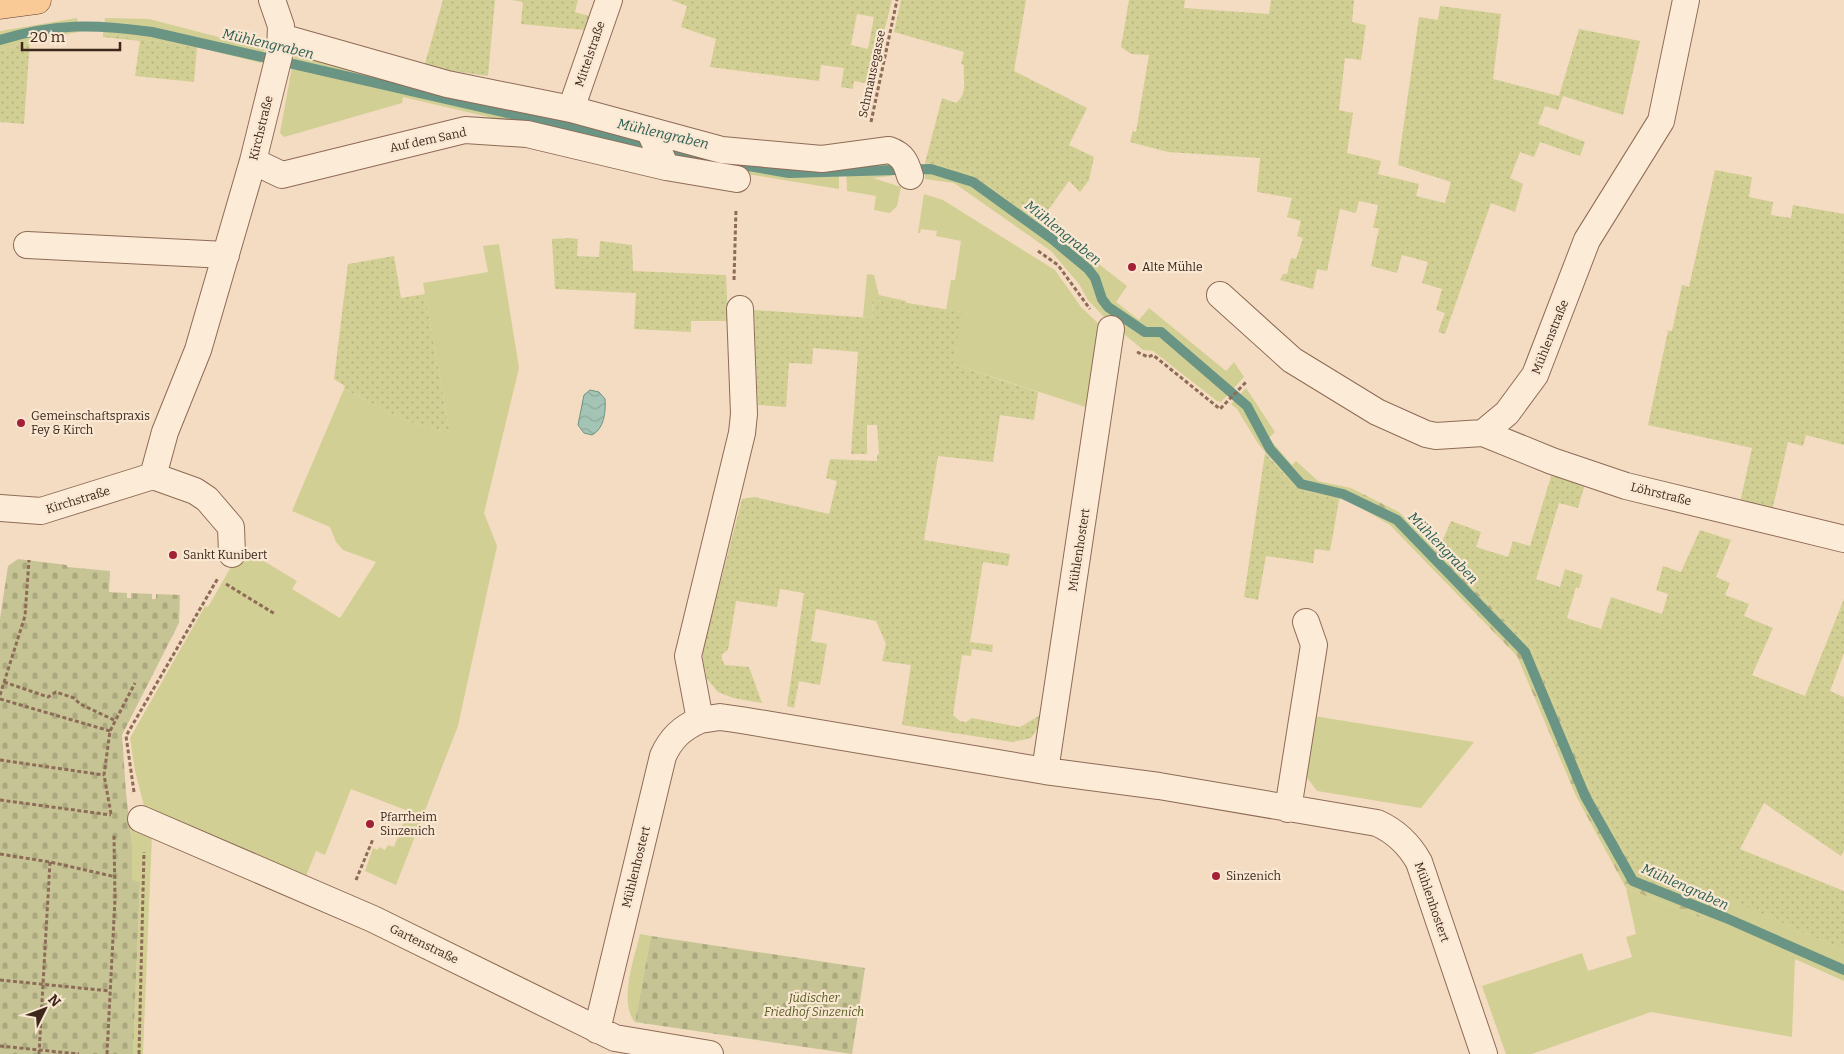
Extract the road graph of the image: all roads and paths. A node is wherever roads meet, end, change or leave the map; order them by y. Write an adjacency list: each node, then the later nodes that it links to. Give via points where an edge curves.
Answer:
1 (37, 0): 6 (main road)
2 (272, 0): 7 (street, Kirchstraße, via 281,26)
3 (610, 0): 8 (street, Mittelstraße)
4 (897, 0): 10 (path, Schmausegasse)
5 (1686, 0): 21 (street, Mühlenstraße, via 1661,122 1587,240 1535,375 1507,413)
6 (0, 5)
7 (279, 52): 8 (street, Auf dem Sand); 11 (street, Kirchstraße)
8 (571, 109): 9 (street, Auf dem Sand)
9 (658, 149): 10 (street, Auf dem Sand, via 690,142 740,153 822,159); 11 (street, Auf dem Sand, via 465,130 282,175); 13 (street, Auf dem Sand)
10 (864, 152): 12 (street, Auf dem Sand, via 889,150 897,153)
11 (253, 161): 15 (street, Kirchstraße)
12 (908, 168)
13 (737, 179): 17 (path, via 734,301)
14 (27, 244): 15 (street)
15 (226, 255): 22 (street, Kirchstraße, via 198,350 165,432)
16 (1220, 295): 21 (street, via 1292,360 1377,412 1426,434 1446,437)
17 (740, 309): 35 (street, via 742,433 688,656)
18 (1111, 329): 38 (street, Mühlenhostert)
19 (1247, 381): 20 (path)
20 (1227, 402)
21 (1483, 432): 24 (street, Löhrstraße, via 1552,461 1626,486)
22 (154, 476): 23 (street, Kirchstraße, via 41,511); 25 (street, via 195,491 207,499 231,526)
23 (0, 508)
24 (1844, 539)
25 (232, 554): 27 (path)
26 (29, 560): 30 (path, via 25,616)
27 (217, 579): 28 (path); 43 (path, via 126,736)
28 (276, 614)
29 (1306, 622): 41 (street, via 1314,646)
30 (4, 682): 32 (path); 34 (path, via 48,697 56,692 74,698)
31 (135, 683): 34 (path)
32 (0, 695)
33 (0, 699): 36 (path)
34 (114, 720): 36 (path)
35 (700, 720): 38 (street, Mühlenhostert, via 720,717 741,720); 54 (street, Mühlenhostert, via 674,737 663,756)
36 (110, 731): 39 (path)
37 (0, 760): 39 (path)
38 (1045, 771): 41 (street, Mühlenhostert, via 1159,786)
39 (104, 775): 42 (path)
40 (0, 800): 42 (path)
41 (1288, 809): 61 (street, Mühlenhostert, via 1377,823 1390,829 1414,853)
42 (111, 815): 44 (path)
43 (141, 819): 54 (street, Gartenstraße, via 373,919); 59 (path, via 144,828 144,902)
44 (112, 823)
45 (114, 830): 49 (path)
46 (373, 839): 50 (path)
47 (0, 854): 48 (path)
48 (50, 862): 49 (path); 52 (path)
49 (116, 877): 53 (path)
50 (353, 888)
51 (0, 980): 52 (path)
52 (43, 985): 53 (path); 56 (path)
53 (110, 991): 58 (path)
54 (609, 1041): 60 (street, Gartenstraße)
55 (0, 1046): 56 (path)
56 (39, 1052): 57 (path)
57 (79, 1054)
58 (107, 1054)
59 (139, 1054)
60 (710, 1054)
61 (1484, 1054)

